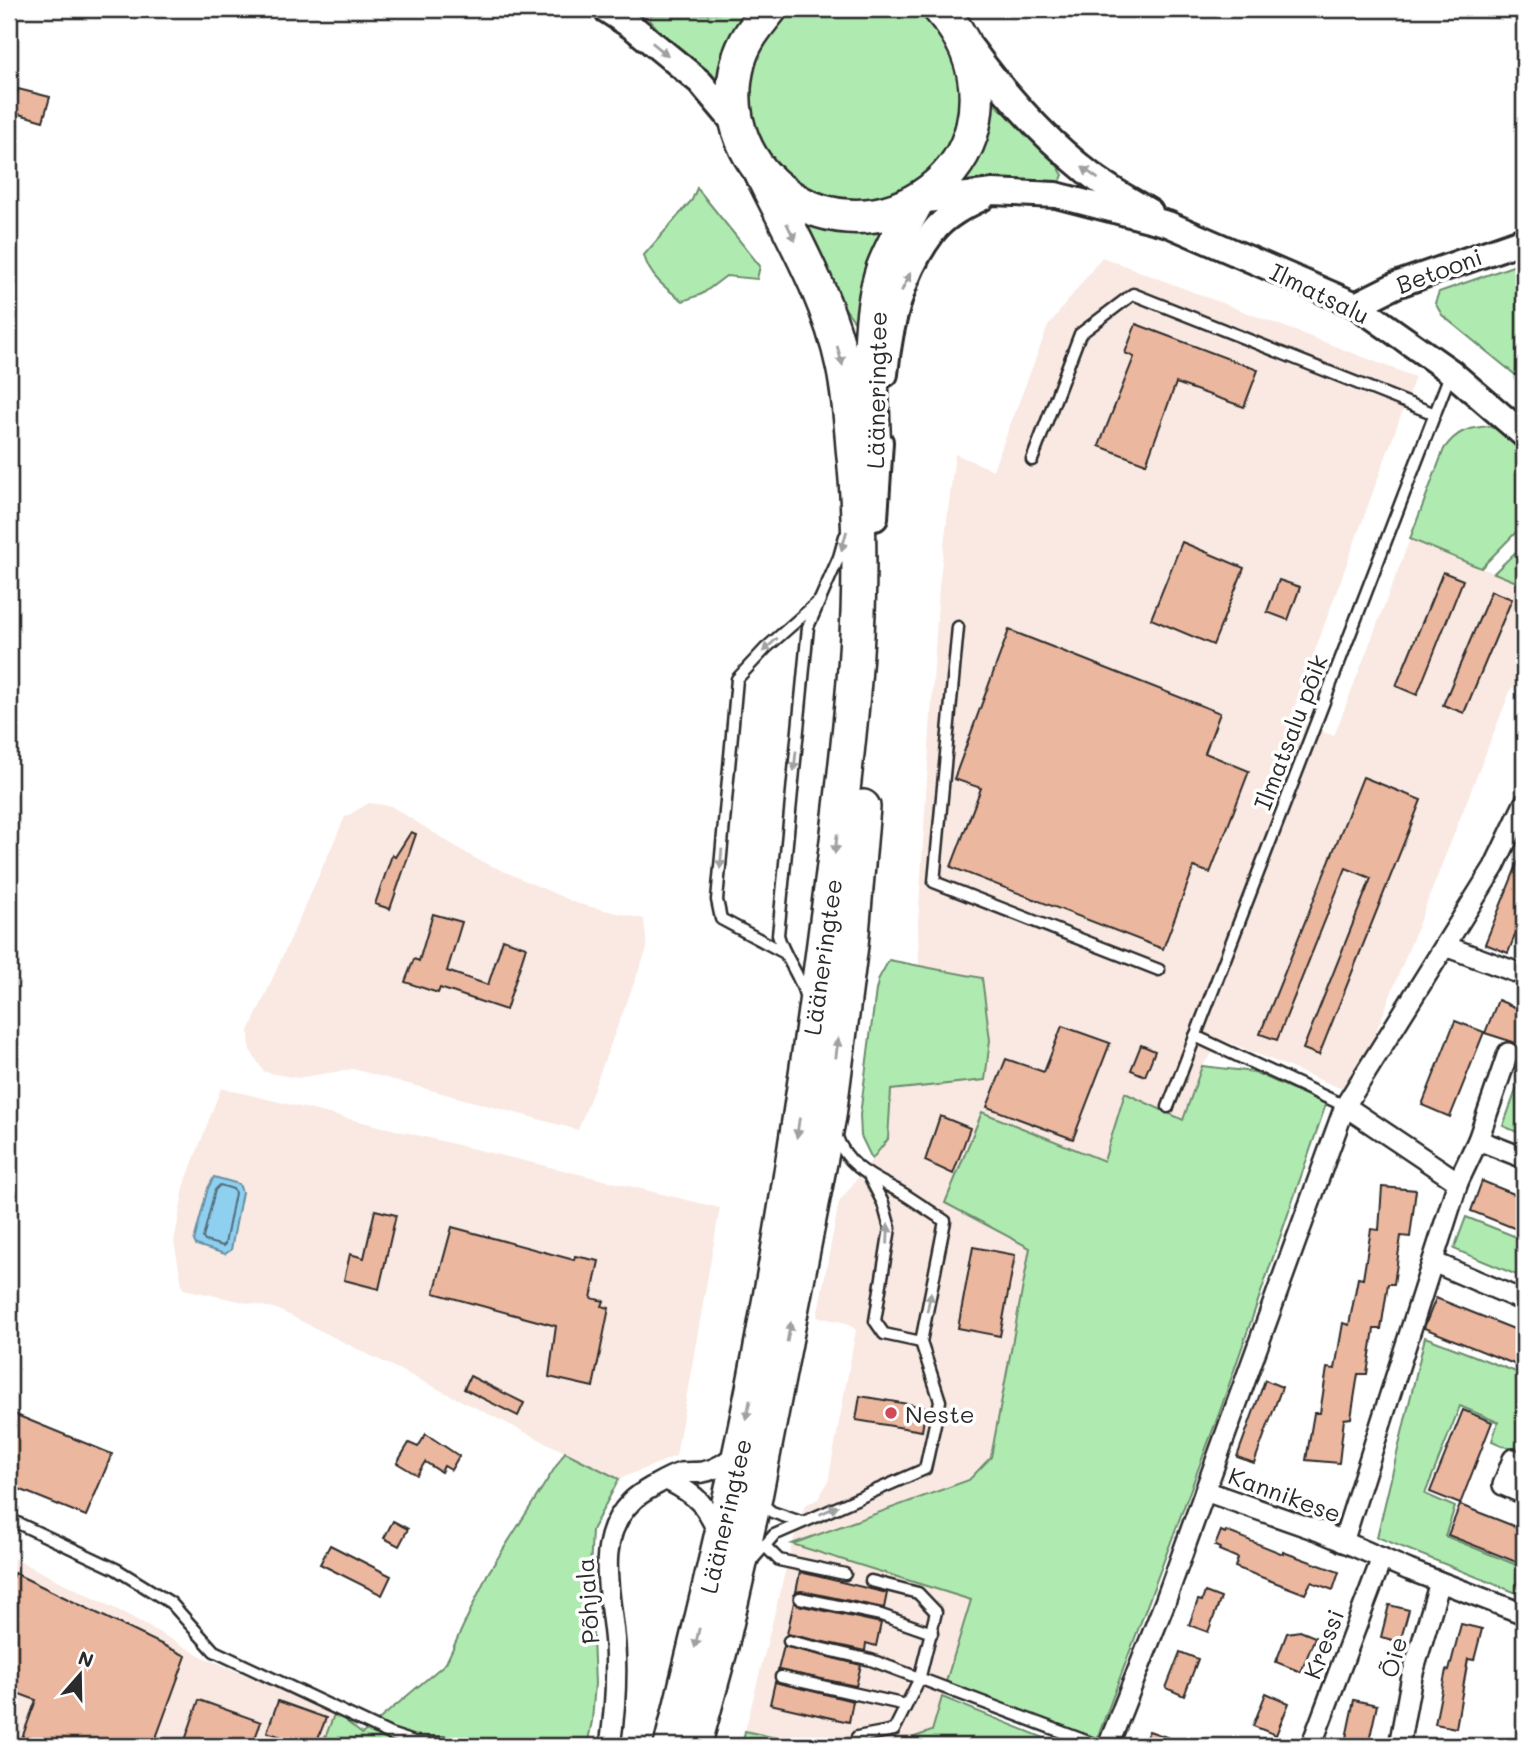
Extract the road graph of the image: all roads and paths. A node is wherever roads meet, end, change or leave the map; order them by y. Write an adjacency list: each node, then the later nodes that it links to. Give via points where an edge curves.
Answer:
1 (605, 9): 4 (street, one-way to 4, via 700,82)
2 (770, 9): 4 (highway, via 751,33 738,62 733,94)
3 (948, 15): 7 (highway, via 970,53 977,109 958,162 940,184); 8 (street, Ilmatsalu, one-way to 3, via 1087,172 1049,138 1003,91)
4 (737, 126): 5 (highway)
5 (762, 173): 7 (highway, via 787,197 818,212 851,218 885,214); 14 (highway, Lääneringtee, one-way to 14, via 820,291 843,363)
6 (993, 192): 7 (street, Ilmatsalu); 8 (street, Ilmatsalu, via 1056,195); 16 (street, one-way to 6, via 888,343 902,290 934,230)
7 (917, 201): 16 (highway, Lääneringtee, via 882,272 872,331)
8 (1168, 224): 10 (street, Ilmatsalu)
9 (1524, 240): 10 (street, Betooni, via 1396,285)
10 (1356, 305): 11 (street, Ilmatsalu)
11 (1451, 372): 12 (lane, Ilmatsalu põik); 13 (street, Ilmatsalu)
12 (1435, 414): 15 (lane, via 1133,294 1080,334); 25 (lane, Ilmatsalu põik)
13 (1524, 435)
14 (854, 449): 17 (lane, one-way to 17, via 848,525); 24 (highway, Lääneringtee, one-way to 24, via 859,606 851,720)
15 (1032, 460)
16 (875, 518): 29 (highway, Lääneringtee, one-way to 16, via 867,763)
17 (821, 599): 21 (lane, one-way to 21, via 808,627 778,935); 21 (lane, one-way to 21, via 737,679 717,900 721,919)
18 (958, 627): 22 (lane, via 934,882)
19 (1524, 804): 20 (street, via 1494,867)
20 (1445, 946): 23 (street); 27 (street)
21 (783, 952): 24 (lane, via 801,981)
22 (1159, 970)
23 (1524, 975)
24 (811, 1036): 37 (highway, Lääneringtee, one-way to 37, via 787,1199)
25 (1195, 1036): 27 (lane); 28 (lane, Ilmatsalu põik)
26 (1508, 1053): 30 (street)
27 (1345, 1106): 33 (street); 40 (street)
28 (1168, 1107)
29 (829, 1116): 32 (lane, via 849,1160); 42 (highway, Lääneringtee, one-way to 29)
30 (1478, 1140): 31 (street); 33 (street)
31 (1524, 1158)
32 (870, 1178): 36 (lane, one-way to 32, via 884,1334 875,1321 890,1228); 36 (lane, one-way to 32, via 945,1221)
33 (1458, 1182): 34 (street)
34 (1433, 1262): 35 (street); 46 (street)
35 (1524, 1301)
36 (921, 1342): 44 (lane, one-way to 36, via 925,1469 940,1401)
37 (740, 1452): 39 (street, Põhjala, via 725,1464); 42 (lane); 45 (highway, Lääneringtee)
38 (1513, 1459): 41 (street, via 1503,1485)
39 (667, 1480): 45 (street, via 700,1501); 62 (street, Põhjala, via 631,1502 615,1522 607,1546 616,1707)
40 (1205, 1491): 46 (street, Kannikese); 66 (street, Kannikese)
41 (1524, 1494)
42 (755, 1497): 44 (lane, via 772,1512); 56 (highway, Lääneringtee)
43 (9, 1519): 61 (lane, via 116,1569 171,1603 214,1651 390,1734 414,1742)
44 (801, 1522): 47 (lane)
45 (720, 1541): 63 (highway, Lääneringtee, one-way to 63)
46 (1343, 1542): 48 (street, Kannikese)
47 (764, 1545): 49 (lane, via 779,1560); 56 (lane, via 750,1564)
48 (1382, 1559): 51 (street, Kannikese); 67 (street, Kressi)
49 (845, 1574)
50 (872, 1581): 54 (lane, via 918,1593 936,1612)
51 (1440, 1582): 53 (street, Kannikese); 68 (street, Õie, via 1412,1676)
52 (800, 1598): 54 (lane, via 881,1615)
53 (1524, 1614)
54 (932, 1633): 58 (lane)
55 (789, 1641): 58 (lane, via 871,1660)
56 (720, 1651): 64 (highway, Lääneringtee)
57 (781, 1677): 59 (lane)
58 (919, 1680): 59 (lane); 65 (lane)
59 (906, 1705): 60 (lane, via 894,1730)
60 (857, 1737)
61 (461, 1746)
62 (610, 1746)
63 (671, 1746)
64 (694, 1746)
65 (1099, 1746)
66 (1108, 1746)
67 (1311, 1746)
68 (1399, 1746)

